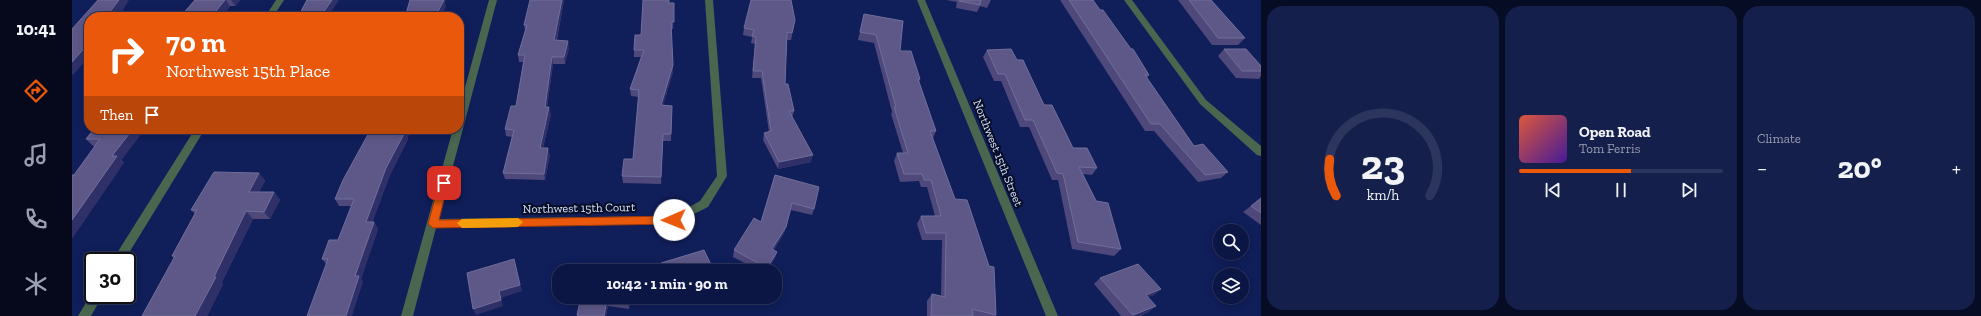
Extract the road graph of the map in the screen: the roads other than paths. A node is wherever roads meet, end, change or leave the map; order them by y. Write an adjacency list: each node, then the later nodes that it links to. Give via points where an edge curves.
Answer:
1 (280, 0): 6 (street)
2 (493, 0): 7 (street)
3 (709, 0): 11 (street, Northwest 15th Court, via 722,176 704,204 674,220)
4 (921, 0): 16 (street, Northwest 15th Street)
5 (1128, 0): 10 (street, via 1203,102)
6 (272, 12)
7 (464, 109)
8 (197, 134): 12 (street)
9 (457, 134): 11 (street)
10 (1261, 152)
11 (433, 224): 15 (street)
12 (124, 252)
13 (91, 304): 14 (street)
14 (84, 316)
15 (407, 316)
16 (1052, 316)

